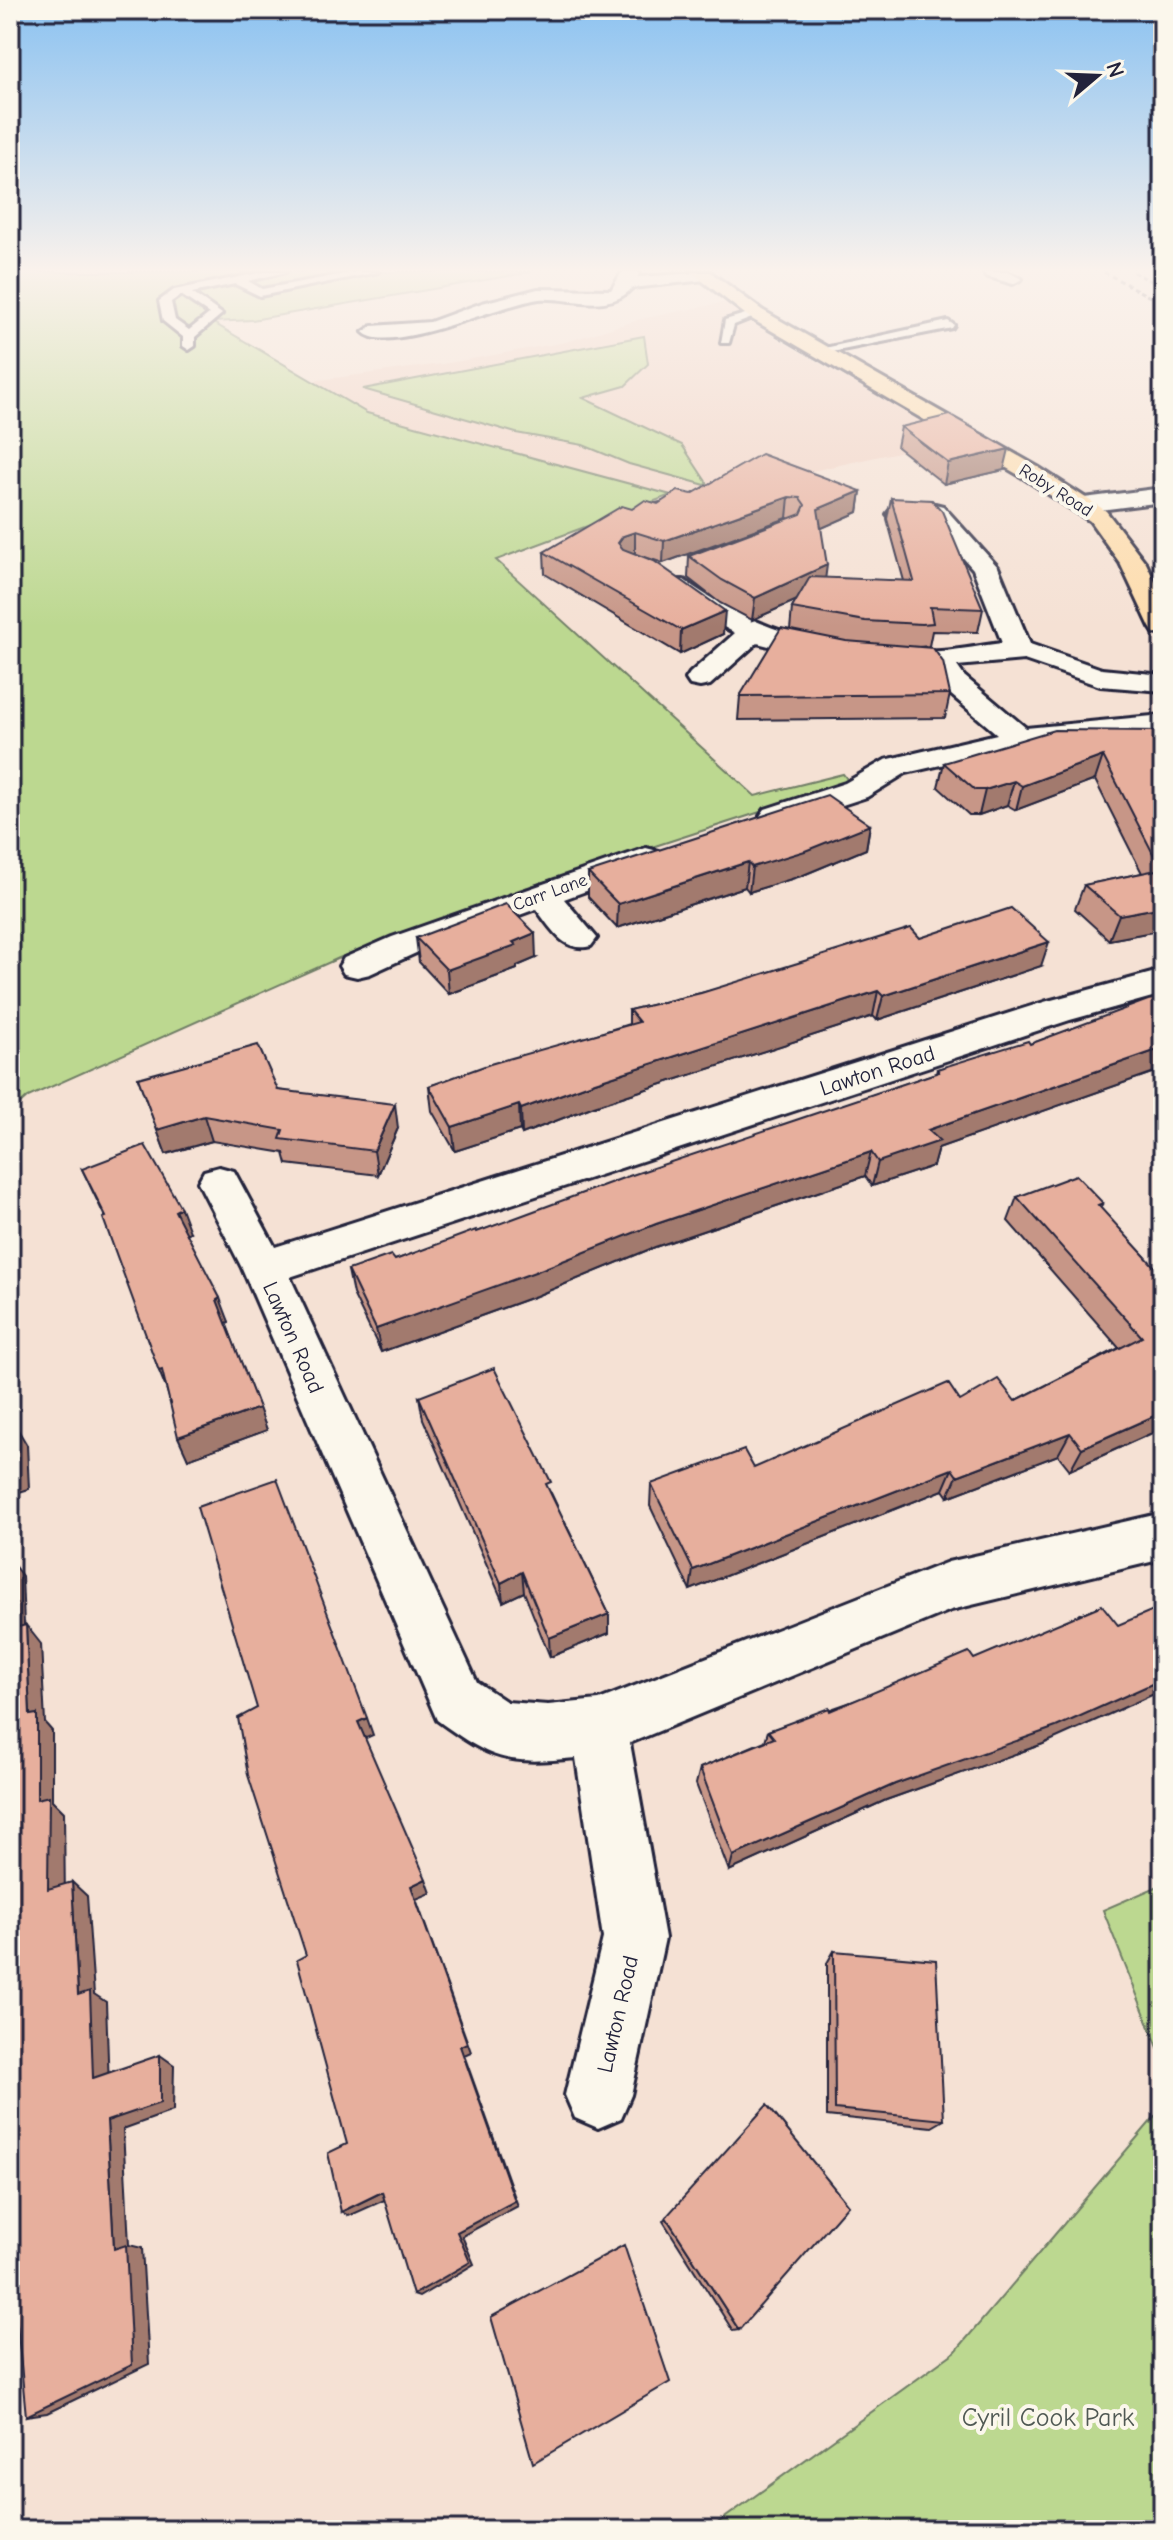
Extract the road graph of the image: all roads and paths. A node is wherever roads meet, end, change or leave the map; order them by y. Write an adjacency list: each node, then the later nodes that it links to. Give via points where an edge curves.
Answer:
1 (886, 391): 3 (main road, Roby Road)
2 (1163, 495): 3 (street)
3 (1084, 505): 6 (main road, Roby Road, via 1112,531 1133,563)
4 (899, 514): 8 (street, via 935,511 985,567)
5 (667, 570): 7 (street, via 697,603)
6 (1163, 627)
7 (752, 633): 9 (street, via 849,656); 10 (street)
8 (1017, 651): 9 (street); 11 (street, via 1106,679)
9 (939, 660): 13 (street, via 953,682)
10 (700, 679)
11 (1163, 683)
12 (1163, 724): 13 (street)
13 (1019, 738): 14 (street, via 896,766 856,790)
14 (752, 824)
15 (678, 847): 16 (street, Carr Lane)
16 (542, 895): 17 (street); 18 (street, Carr Lane)
17 (579, 938)
18 (357, 966)
19 (1163, 982): 21 (street, Lawton Road, via 1057,1011)
20 (219, 1182): 21 (street)
21 (264, 1268): 23 (street, Lawton Road, via 457,1701 498,1730)
22 (1163, 1536): 23 (street, via 948,1586)
23 (599, 1728): 24 (street, Lawton Road, via 634,1938)
24 (598, 2095)

